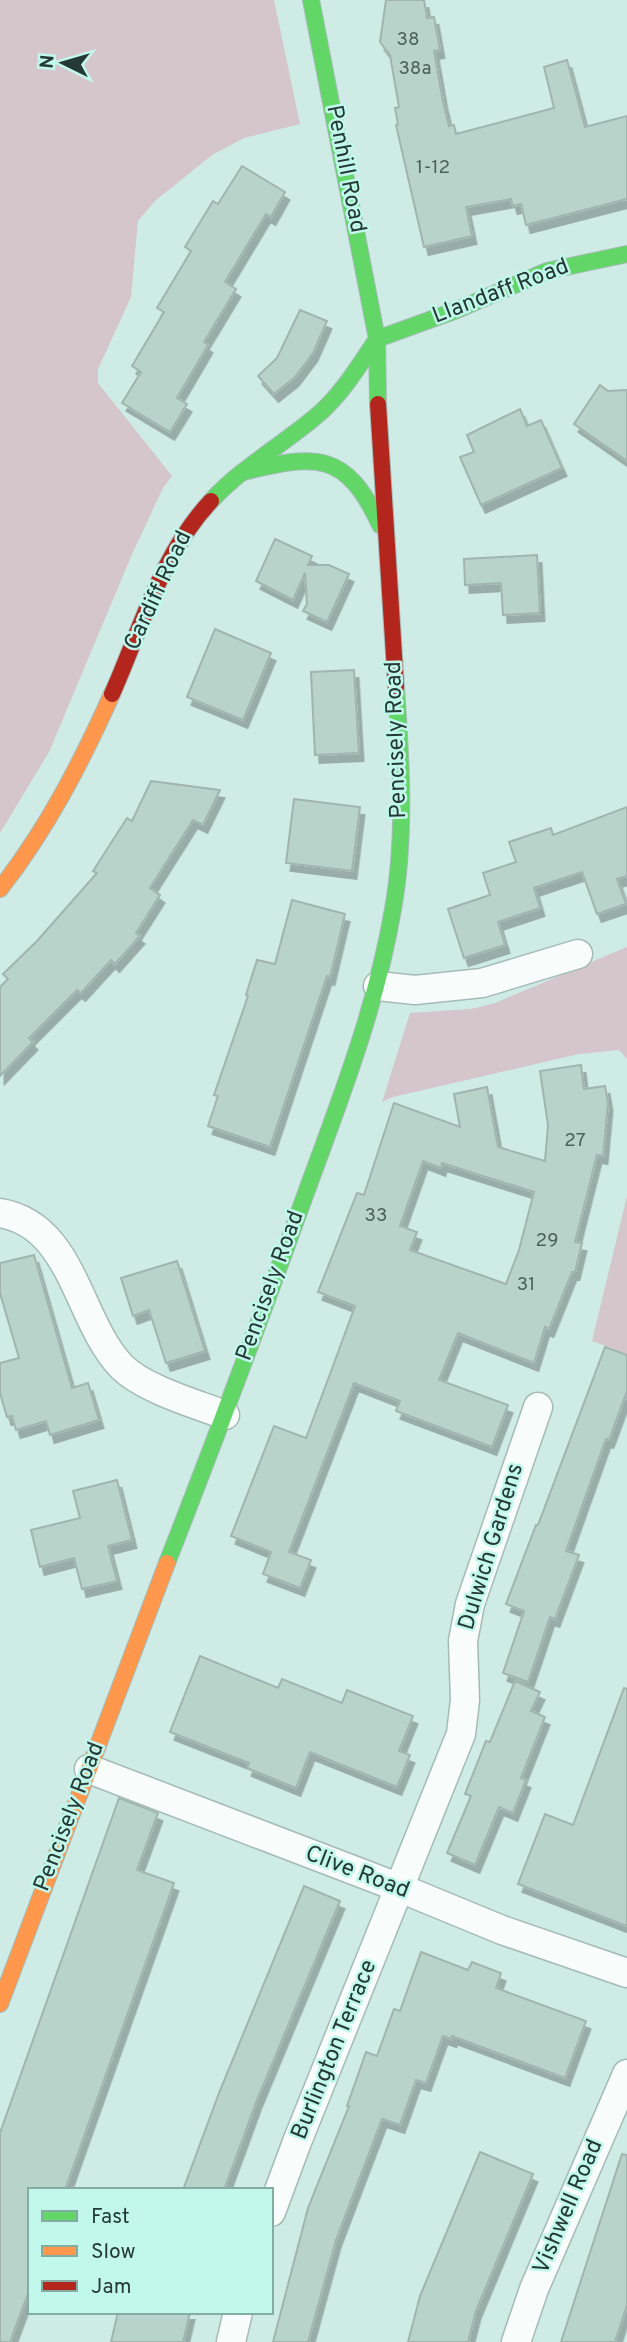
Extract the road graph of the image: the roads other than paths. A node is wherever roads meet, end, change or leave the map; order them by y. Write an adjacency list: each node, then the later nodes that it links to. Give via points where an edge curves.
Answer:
1 (311, 0): 3 (main road, Penhill Road)
2 (627, 254): 3 (main road, Llandaff Road, via 547,271)
3 (377, 339): 4 (main road, Cardiff Road, via 323,410); 5 (main road, Pencisely Road)
4 (243, 472): 5 (main road, Pencisely Road, via 304,460 335,467 362,487); 6 (main road, Cardiff Road, via 221,488 187,530 69,786)
5 (386, 540): 8 (main road, Pencisely Road, via 401,832 394,906)
6 (0, 889)
7 (578, 954): 8 (street, via 482,983 415,990)
8 (378, 986): 11 (main road, Pencisely Road)
9 (0, 1213): 11 (street, via 12,1214 37,1229 57,1249 103,1345 124,1370 159,1390)
10 (538, 1407): 13 (street, Dulwich Gardens, via 470,1604 463,1641 461,1734)
11 (225, 1415): 12 (main road, Pencisely Road)
12 (89, 1769): 13 (street, Clive Road); 15 (main road, Pencisely Road)
13 (400, 1888): 14 (street, Clive Road, via 502,1930); 17 (street, Burlington Terrace)
14 (627, 1973)
15 (0, 2004)
16 (627, 2074): 20 (street, Vishwell Road, via 534,2289)
17 (273, 2207)
18 (238, 2314): 19 (street)
19 (231, 2342)
20 (516, 2342)

